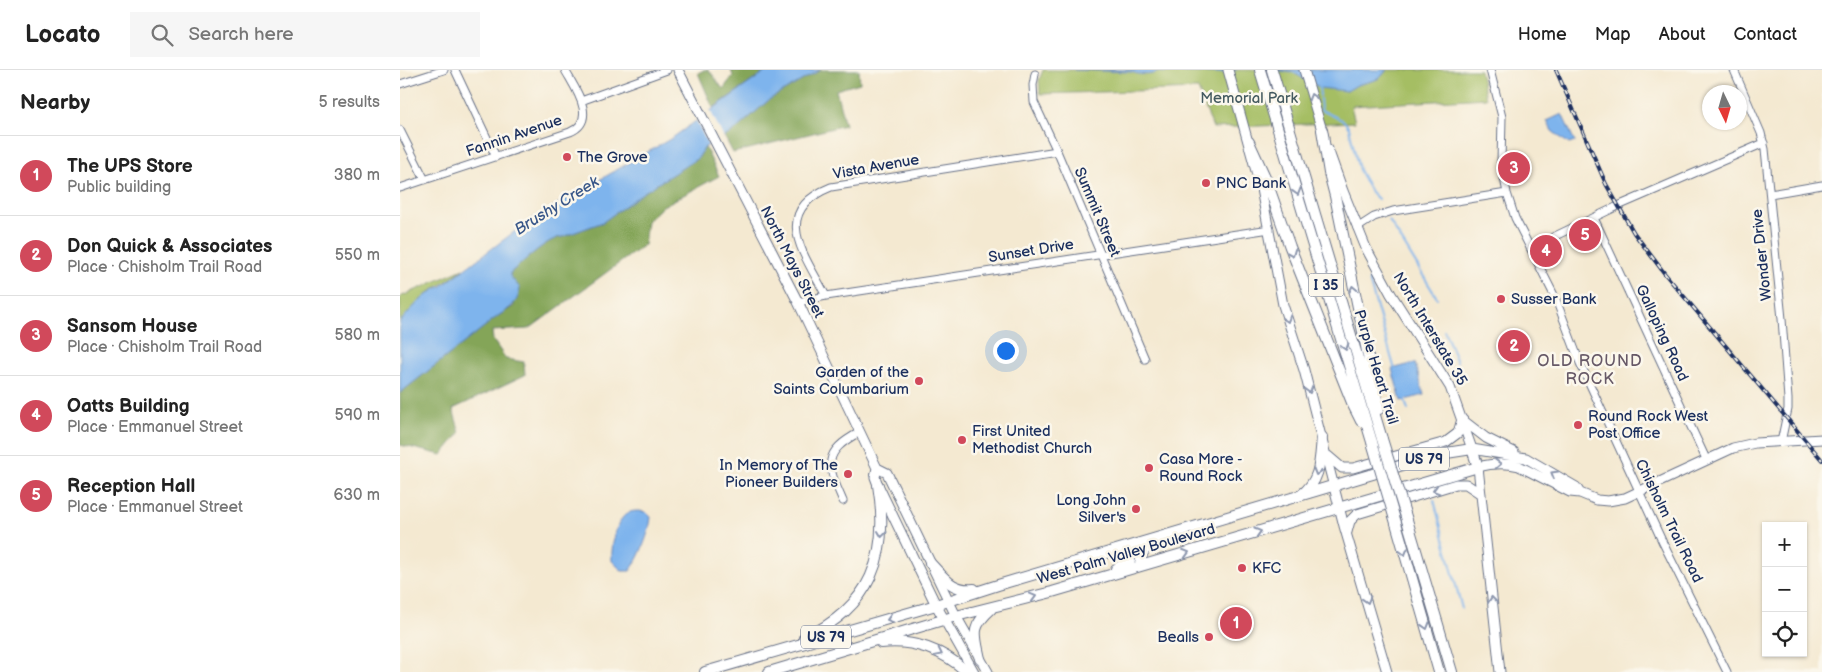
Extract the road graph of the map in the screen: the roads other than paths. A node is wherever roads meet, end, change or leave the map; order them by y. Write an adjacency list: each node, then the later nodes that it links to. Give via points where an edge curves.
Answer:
1 (444, 70): 13 (street)
2 (455, 70): 20 (street)
3 (564, 70): 14 (street)
4 (667, 70): 14 (street)
5 (678, 70): 32 (main road, North Mays Street)
6 (1228, 70): 17 (main road)
7 (1260, 70): 38 (highway, Purple Heart Trail / I 35, one-way to 38)
8 (1272, 70): 38 (highway, Purple Heart Trail / I 35)
9 (1304, 70): 15 (main road, North Interstate 35, one-way to 9)
10 (1490, 70): 24 (street, Chisholm Trail Road, via 1502,117 1500,163)
11 (1734, 70): 18 (street, Wonder Drive)
12 (1036, 74): 19 (street, Summit Street, via 1034,102)
13 (400, 84)
14 (581, 101): 20 (street, Fannin Avenue, via 584,120 575,130)
15 (1321, 127): 28 (main road, North Interstate 35); 38 (highway, one-way to 15, via 1378,400)
16 (400, 130): 21 (street)
17 (1248, 139): 27 (main road); 38 (highway, one-way to 38, via 1353,405)
18 (1764, 143): 25 (street, Wonder Drive); 26 (street)
19 (1057, 151): 30 (street, Summit Street); 31 (street, Vista Avenue, via 831,188 813,196 802,208 796,231 800,247)
20 (496, 157): 21 (street, Fannin Avenue)
21 (425, 180): 23 (street, Fannin Avenue)
22 (1822, 185): 25 (street)
23 (400, 188)
24 (1507, 193): 28 (street, via 1393,211 1374,217); 29 (street, Chisholm Trail Road)
25 (1770, 194): 39 (street, Wonder Drive, via 1788,399)
26 (1594, 218): 29 (street); 43 (street, Galloping Road)
27 (1270, 228): 30 (street, Sunset Drive); 36 (main road, one-way to 36, via 1283,305)
28 (1357, 228): 34 (main road, North Interstate 35, via 1391,294 1450,387)
29 (1530, 248): 48 (street, Chisholm Trail Road, via 1555,297 1580,363)
30 (1100, 254): 31 (street, Sunset Drive); 33 (street, Summit Street)
31 (826, 296): 32 (street, Sunset Drive)
32 (798, 302): 35 (main road, North Mays Street)
33 (1145, 359)
34 (1462, 418): 40 (main road, North Interstate 35); 41 (main road, via 1458,433 1446,442 1353,468 1342,468); 42 (main road, via 1486,438)
35 (860, 432): 45 (main road, North Mays Street); 52 (street, via 836,447 830,459 833,478)
36 (1322, 437): 41 (main road); 51 (highway, one-way to 51, via 1316,476 1309,488)
37 (1822, 439): 39 (main road)
38 (1377, 441): 75 (highway, Purple Heart Trail / I 35, one-way to 75, bridge, via 1396,523); 76 (highway, Purple Heart Trail / I 35, bridge, via 1407,520)
39 (1781, 442): 43 (main road, via 1744,445)
40 (1472, 449): 42 (main road); 44 (highway, North Interstate 35); 47 (highway, US 79, via 1440,454)
41 (1327, 455): 47 (main road)
42 (1526, 458): 49 (main road, one-way to 42, via 1576,487)
43 (1706, 459): 48 (main road)
44 (1478, 467): 49 (main road, one-way to 49, via 1497,463 1519,466 1570,492); 50 (main road, North Interstate 35); 53 (highway, West Palm Valley Boulevard / US 79)
45 (877, 468): 46 (main road, North Mays Street); 57 (main road, North Mays Street, via 887,473)
46 (878, 486): 62 (main road, North Mays Street); 67 (highway, one-way to 67, via 883,516 880,548 874,568 859,596 827,626)
47 (1335, 487): 51 (highway, US 79); 53 (main road)
48 (1640, 491): 49 (main road, via 1608,501); 78 (street, Chisholm Trail Road)
49 (1580, 493)
50 (1481, 494): 54 (main road, one-way to 54, via 1466,484 1456,484 1358,514 1350,521); 77 (main road, North Interstate 35, one-way to 50)
51 (1295, 498): 55 (highway, West Palm Valley Boulevard / US 79)
52 (843, 501)
53 (1340, 507): 54 (main road); 58 (highway, West Palm Valley Boulevard / US 79, one-way to 53)
54 (1346, 534): 74 (main road, one-way to 74)
55 (1165, 536): 56 (highway, West Palm Valley Boulevard / US 79); 58 (highway, via 1145,549)
56 (1128, 547): 59 (highway, via 1130,560); 60 (highway, West Palm Valley Boulevard / US 79)
57 (930, 563): 60 (highway, via 958,588 968,590); 61 (main road, North Mays Street)
58 (1140, 566): 59 (highway, West Palm Valley Boulevard / US 79)
59 (1104, 576): 63 (highway, West Palm Valley Boulevard / US 79, one-way to 59)
60 (998, 585): 61 (highway, West Palm Valley Boulevard / US 79)
61 (949, 601): 62 (highway, West Palm Valley Boulevard / US 79); 64 (main road, North Mays Street)
62 (936, 605): 65 (main road, North Mays Street); 67 (highway, West Palm Valley Boulevard / US 79, one-way to 67)
63 (992, 608): 64 (highway, West Palm Valley Boulevard / US 79); 68 (highway, via 976,627)
64 (956, 616): 65 (highway, West Palm Valley Boulevard / US 79); 68 (main road, North Mays Street)
65 (945, 620): 66 (highway, West Palm Valley Boulevard / US 79); 72 (main road, North Mays Street)
66 (840, 651): 70 (highway, US 79); 71 (highway, one-way to 71, via 882,643 908,643 941,653)
67 (768, 654): 69 (highway, West Palm Valley Boulevard / US 79)
68 (980, 659): 73 (main road, North Mays Street)
69 (710, 670)
70 (769, 672)
71 (966, 672)
72 (974, 672)
73 (988, 672)
74 (1387, 672)
75 (1439, 672)
76 (1453, 672)
77 (1500, 672)
78 (1727, 672)

